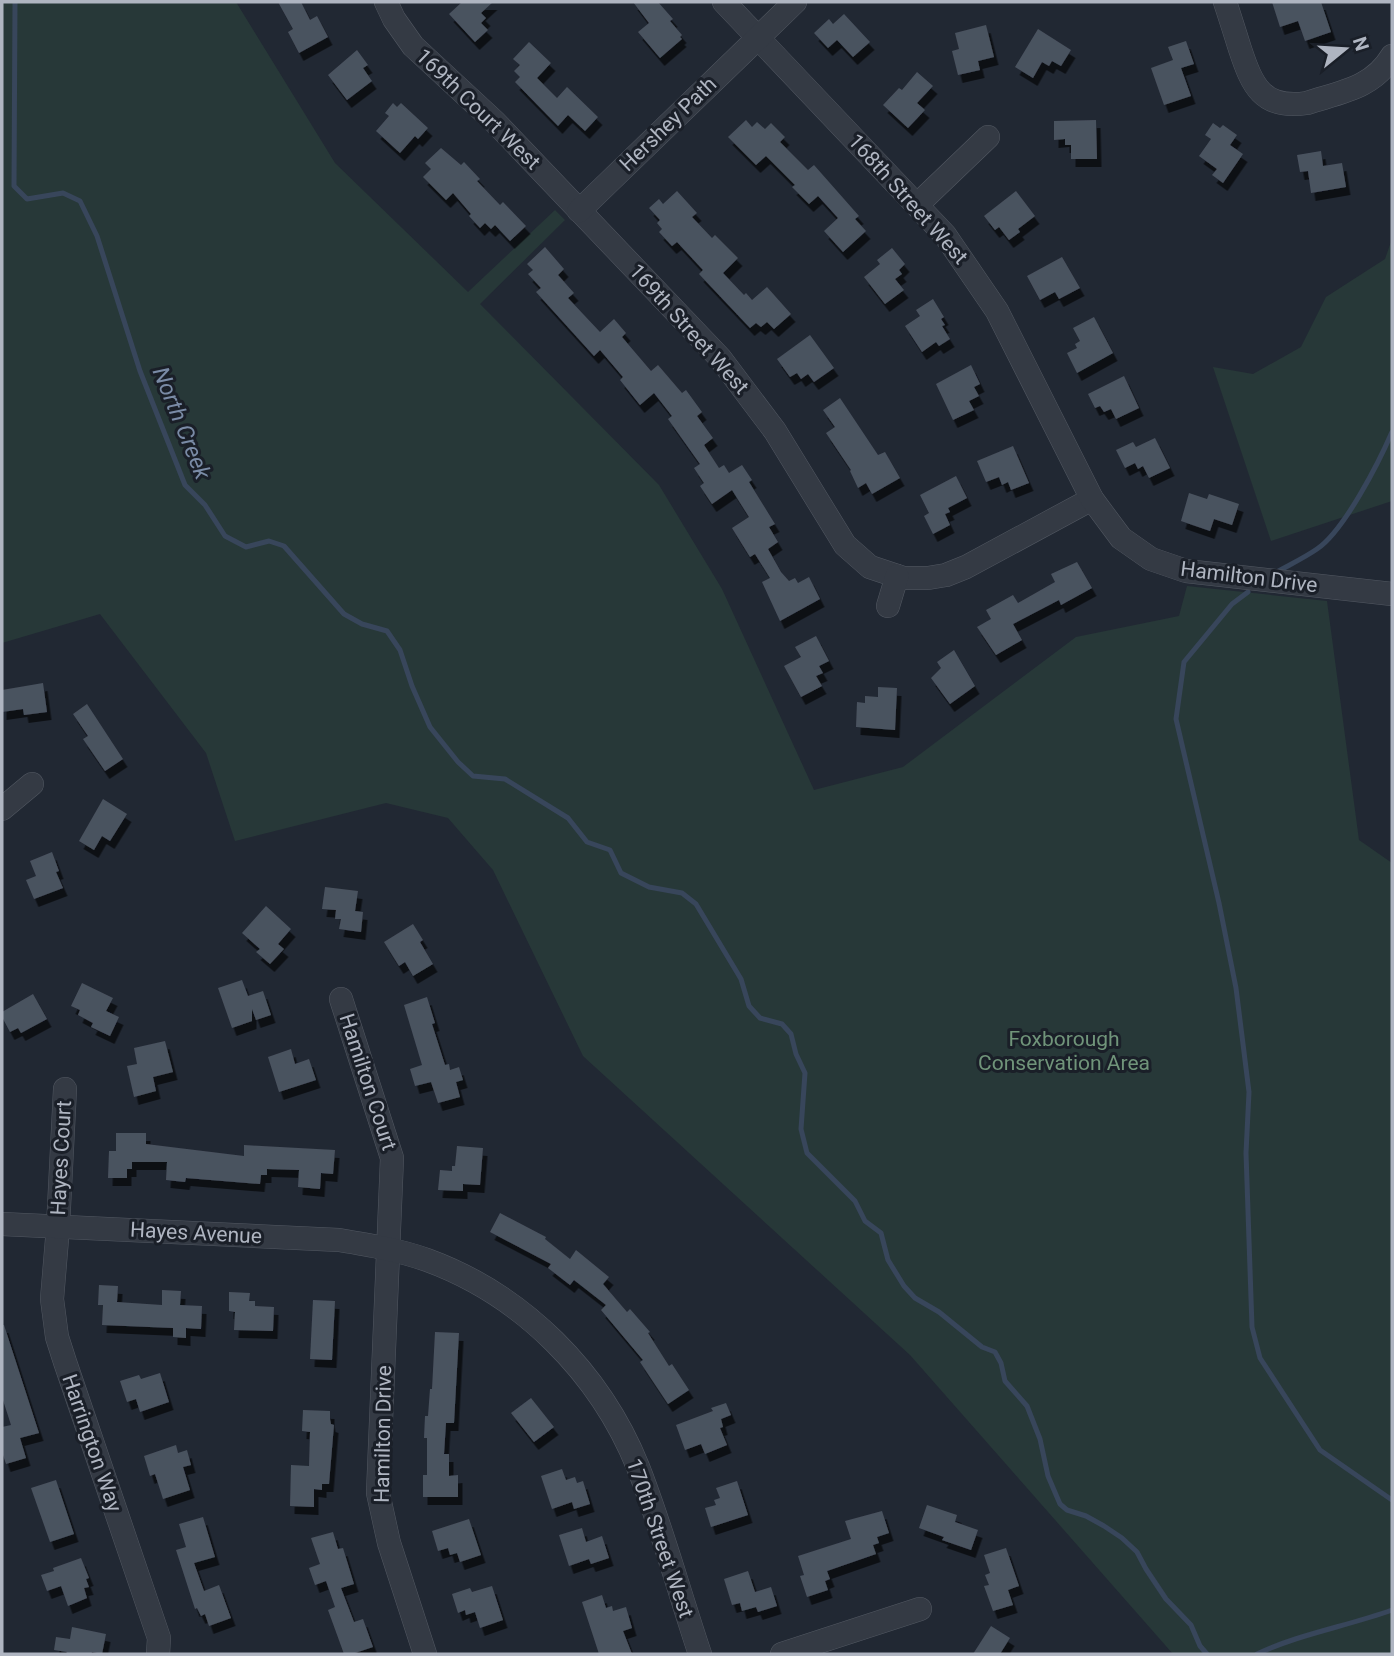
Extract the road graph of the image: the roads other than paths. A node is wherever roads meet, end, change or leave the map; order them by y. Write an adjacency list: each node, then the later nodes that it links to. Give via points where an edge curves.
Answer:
1 (386, 2): 9 (street, 169th Court West, via 413,46 495,122)
2 (724, 2): 5 (street, 168th Street West)
3 (795, 2): 5 (street, Hershey Path)
4 (1225, 2): 6 (street, via 1253,83 1265,96 1280,102 1298,105 1367,83)
5 (757, 38): 8 (street, 168th Street West); 9 (street, Hershey Path)
6 (1392, 56)
7 (988, 137): 8 (street)
8 (917, 205): 10 (street, 168th Street West, via 945,235 997,310)
9 (579, 211): 11 (street, 169th Street West, via 747,391 845,545 870,567)
10 (1092, 499): 11 (street, 169th Street West, via 946,575); 12 (street, Hamilton Drive, via 1121,538 1168,566)
11 (897, 576): 13 (street)
12 (1392, 594)
13 (888, 606)
14 (32, 784): 15 (street)
15 (2, 810)
16 (341, 999): 20 (street, Hamilton Court, via 392,1158)
17 (65, 1089): 19 (street, Hayes Court)
18 (2, 1224): 19 (street, Hayes Avenue)
19 (58, 1227): 20 (street, Hayes Avenue, via 339,1240); 22 (street, Harrington Way, via 52,1299 57,1337 159,1638)
20 (390, 1249): 23 (street, Hamilton Drive, via 378,1493 388,1543); 24 (street, 170th Street West, via 429,1261 509,1303 566,1353 601,1396 637,1466)
21 (920, 1609): 25 (street)
22 (158, 1654)
23 (425, 1654)
24 (700, 1654)
25 (782, 1654)

